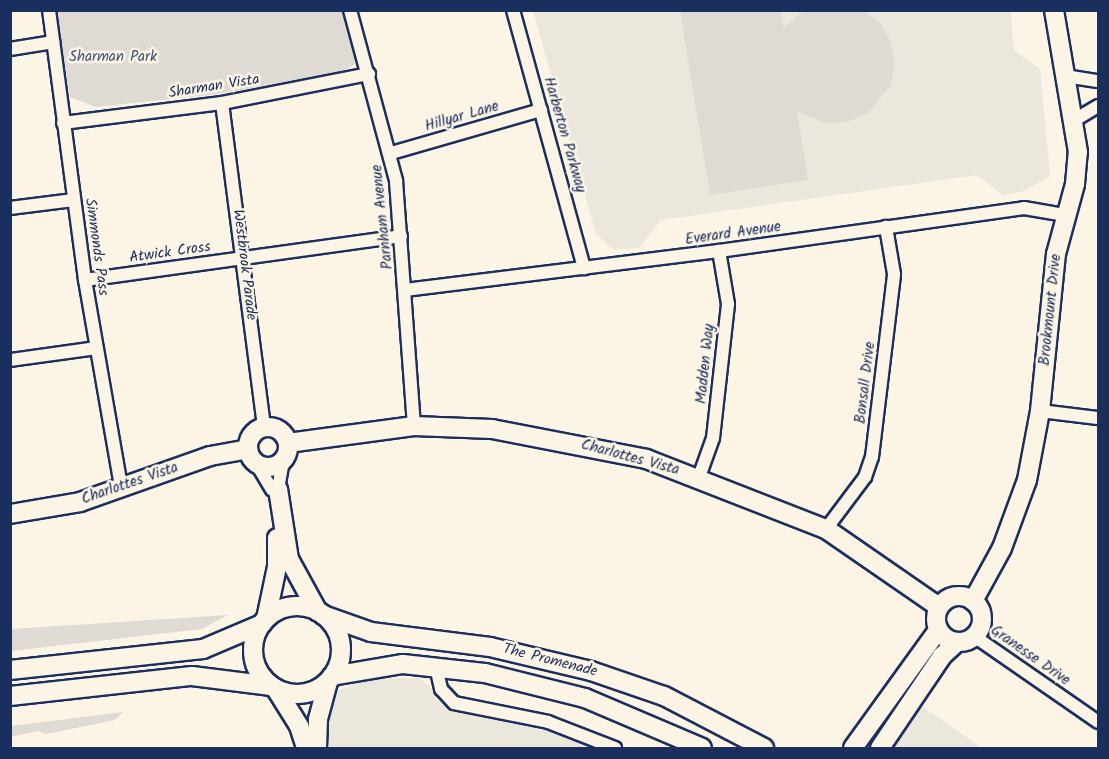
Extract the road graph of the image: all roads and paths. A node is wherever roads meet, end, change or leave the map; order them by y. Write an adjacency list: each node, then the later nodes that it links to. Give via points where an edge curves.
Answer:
1 (49, 10): 5 (street, Simmonds Pass)
2 (350, 10): 7 (street, Parnham Avenue)
3 (513, 10): 12 (street, Harberton Parkway)
4 (1054, 10): 8 (street, Brookmount Drive)
5 (53, 42): 6 (street); 14 (street, Simmonds Pass)
6 (10, 49)
7 (369, 74): 10 (street, Sharman Vista); 15 (street, Parnham Avenue)
8 (1065, 76): 9 (street); 13 (street, Brookmount Drive)
9 (1098, 81)
10 (222, 103): 14 (street, Sharman Vista); 22 (street, Westbrook Parade)
11 (1098, 106): 13 (street)
12 (541, 110): 15 (street, Hillyar Lane); 23 (street, Harberton Parkway)
13 (1073, 121): 18 (street, Brookmount Drive, via 1077,169)
14 (63, 123): 16 (street, Simmonds Pass)
15 (391, 153): 20 (street, Parnham Avenue)
16 (74, 200): 17 (street); 24 (street, Simmonds Pass)
17 (10, 208)
18 (1065, 215): 19 (street, Everard Avenue, via 1024,208); 28 (street, Brookmount Drive, via 1056,254)
19 (886, 227): 21 (street, Everard Avenue); 39 (street, Bonsall Drive, via 894,274 872,457 865,477)
20 (402, 236): 22 (street, Atwick Cross); 25 (street, Parnham Avenue)
21 (720, 252): 23 (street, Everard Avenue); 35 (street, Madden Way, via 728,304 713,438)
22 (243, 258): 24 (street, Atwick Cross); 31 (street, Westbrook Parade)
23 (584, 268): 25 (street, Everard Avenue)
24 (85, 280): 26 (street, Simmonds Pass)
25 (405, 290): 30 (street, Parnham Avenue)
26 (96, 348): 27 (street); 36 (street, Simmonds Pass)
27 (10, 360)
28 (1040, 411): 29 (street); 40 (street, Brookmount Drive, via 1021,500 1002,548)
29 (1098, 418)
30 (414, 426): 32 (street, Charlottes Vista); 35 (street, Charlottes Vista, via 492,429 570,442 646,459)
31 (264, 427): 32 (street, via 278,429); 33 (street, via 252,435)
32 (288, 443): 34 (street)
33 (252, 456): 34 (street, via 270,467); 36 (street, Charlottes Vista, via 210,456); 37 (street)
34 (283, 461): 37 (street)
35 (699, 477): 39 (street, Charlottes Vista)
36 (121, 487): 38 (street, Charlottes Vista, via 80,502 30,514)
37 (275, 489): 42 (street, via 289,559); 43 (street, via 277,560)
38 (10, 514)
39 (826, 530): 41 (street, Charlottes Vista)
40 (973, 601): 41 (street, via 954,596); 45 (street, via 982,618)
41 (939, 607): 44 (street)
42 (321, 613): 43 (street, via 294,606); 49 (street, via 340,641 340,659); 57 (street, The Promenade, via 371,632 490,647 591,671 664,696)
43 (264, 622): 48 (street, via 203,649); 50 (street, via 253,654 258,672)
44 (938, 630): 46 (street); 58 (street)
45 (974, 636): 46 (street); 52 (street, Granesse Drive)
46 (957, 642): 59 (street, via 942,656)
47 (436, 667): 49 (street, The Promenade, via 388,665); 55 (street, via 441,689 454,703 548,723); 56 (street, The Promenade, via 502,677 585,698)
48 (10, 670)
49 (330, 679): 50 (street, via 300,694); 54 (street, via 318,719)
50 (273, 687): 51 (street, via 192,676); 53 (street, via 299,726)
51 (10, 696)
52 (1098, 722)
53 (306, 748)
54 (317, 748)
55 (615, 748)
56 (702, 748)
57 (764, 748)
58 (853, 748)
59 (880, 748)

